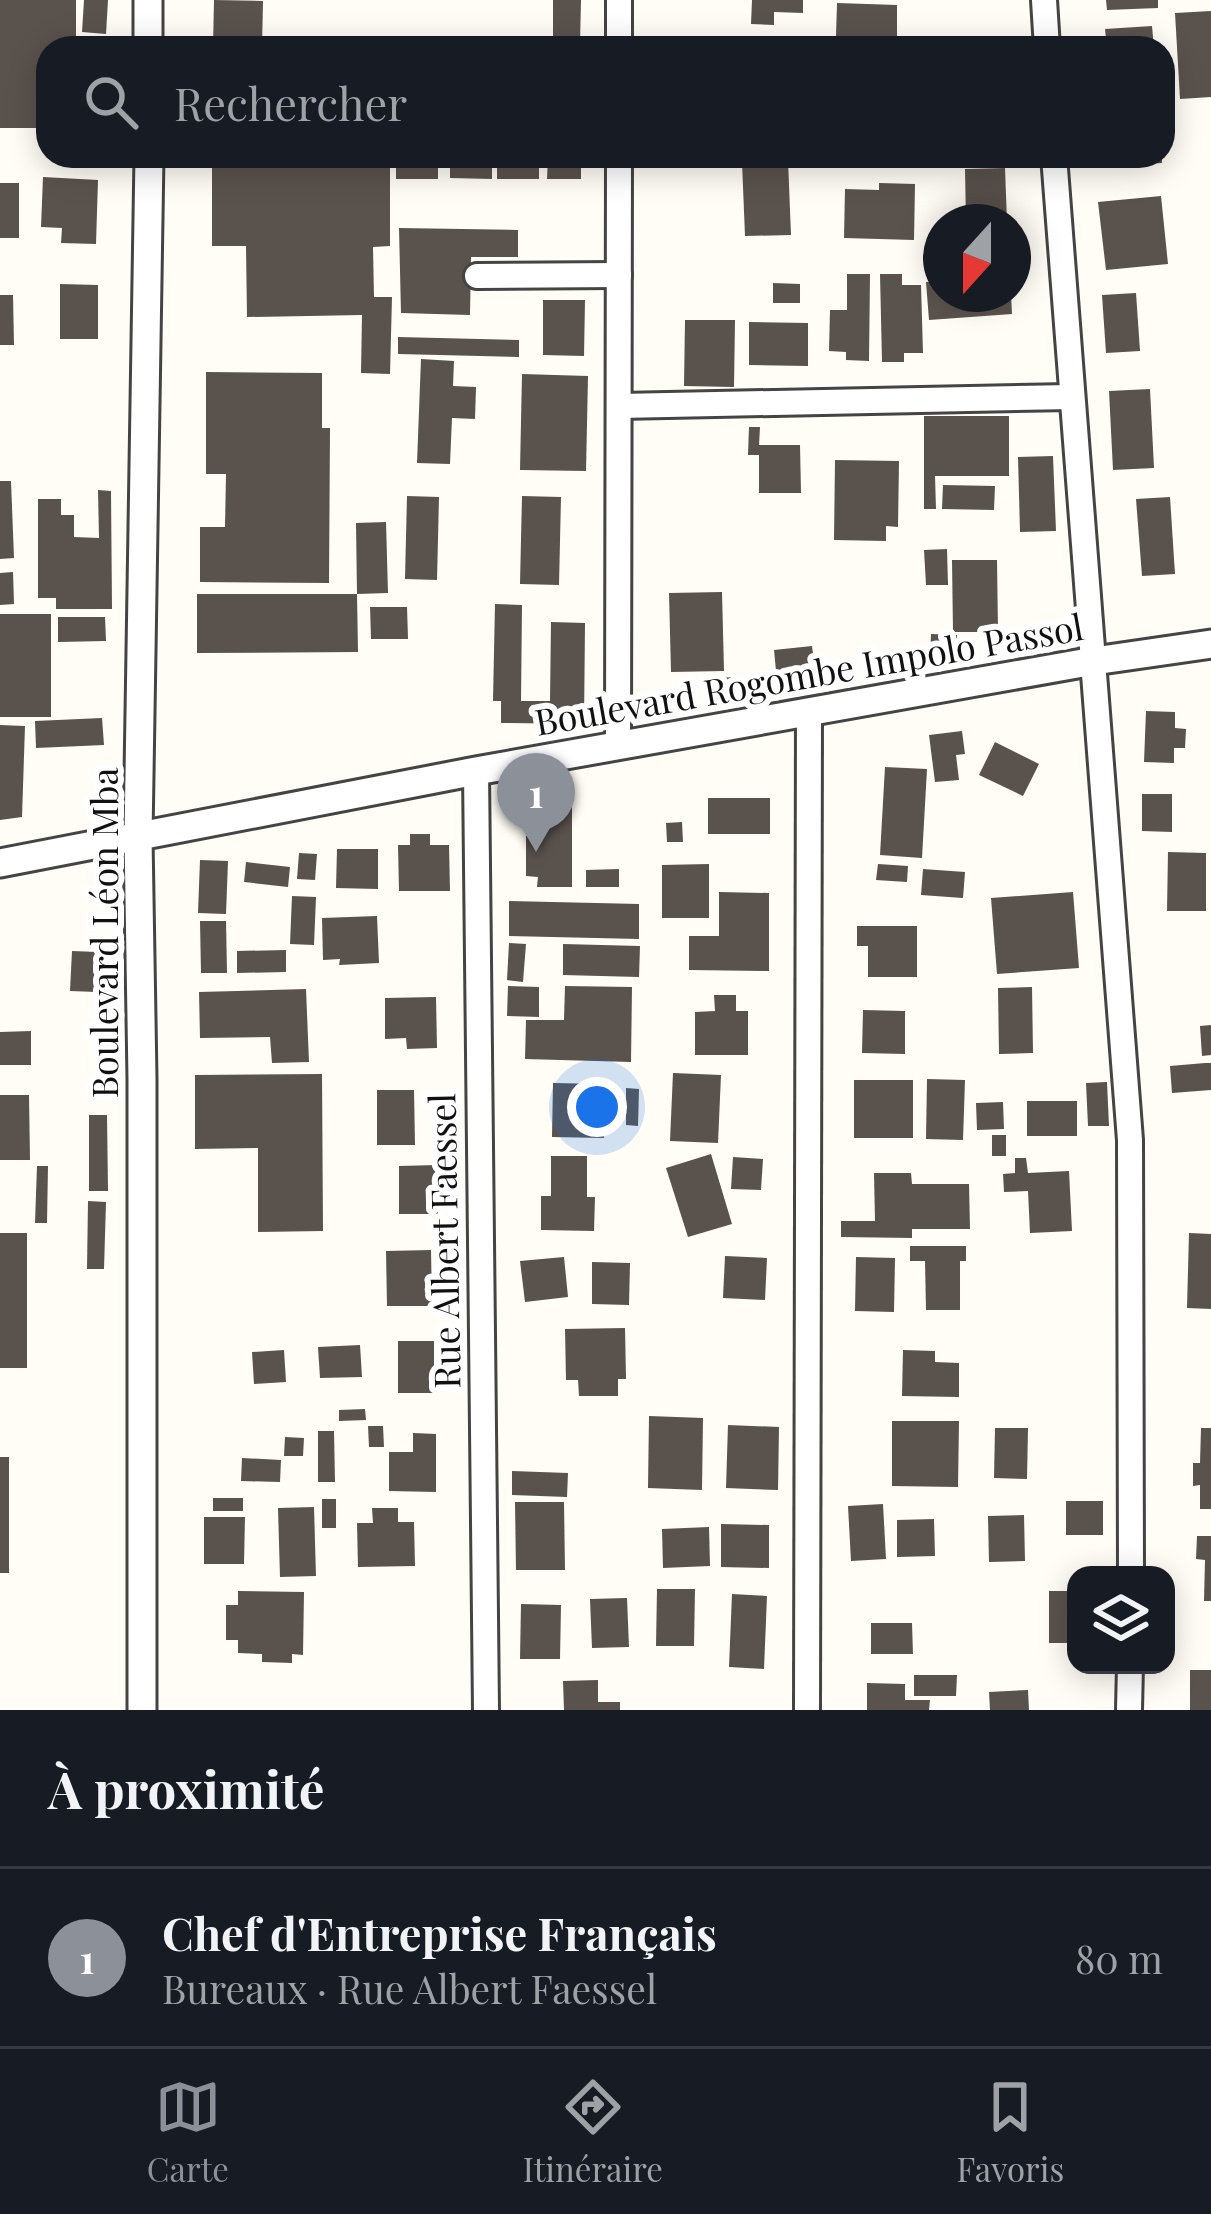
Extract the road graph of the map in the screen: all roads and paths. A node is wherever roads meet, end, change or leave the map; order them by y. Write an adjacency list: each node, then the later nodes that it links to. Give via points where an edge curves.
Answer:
1 (148, 0): 4 (street)
2 (619, 0): 5 (street)
3 (1044, 0): 6 (street)
4 (148, 36)
5 (619, 36)
6 (1046, 36)
7 (149, 168): 19 (street, Boulevard Léon Mba)
8 (620, 168): 10 (street)
9 (1055, 168): 12 (street)
10 (620, 275): 11 (street); 13 (street)
11 (477, 276)
12 (1071, 397): 13 (street); 15 (street)
13 (619, 406): 17 (street)
14 (1211, 644): 15 (street, Boulevard Rogombe Impolo Passol)
15 (1094, 661): 16 (street, Boulevard Rogombe Impolo Passol); 21 (street, via 1130,1140)
16 (809, 714): 17 (street, Boulevard Rogombe Impolo Passol); 25 (street)
17 (618, 746): 18 (street, Boulevard Rogombe Impolo Passol)
18 (476, 770): 19 (street, Boulevard Rogombe Impolo Passol); 24 (street, Rue Albert Faessel)
19 (138, 837): 20 (street, Boulevard Rogombe Impolo Passol); 23 (street, Boulevard Léon Mba)
20 (0, 863)
21 (1131, 1566)
22 (1130, 1674): 26 (street)
23 (142, 1710)
24 (486, 1710)
25 (807, 1710)
26 (1129, 1710)

